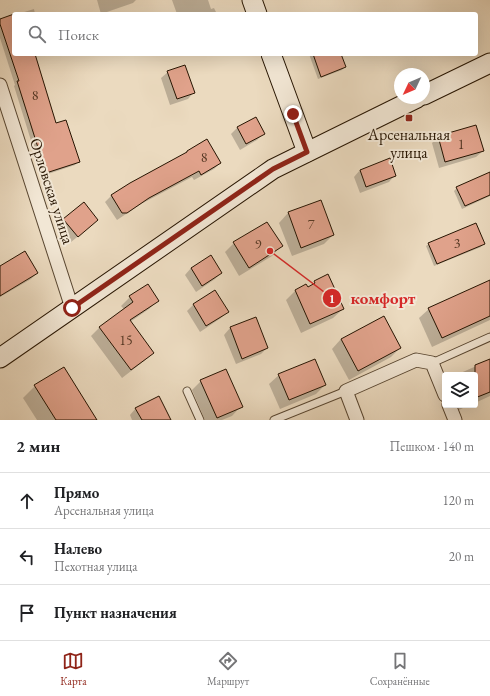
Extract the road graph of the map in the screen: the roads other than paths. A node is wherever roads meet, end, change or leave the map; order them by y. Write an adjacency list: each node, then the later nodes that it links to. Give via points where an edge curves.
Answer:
1 (252, 0): 2 (street)
2 (256, 12)
3 (272, 56): 8 (street)
4 (490, 63): 6 (street)
5 (0, 85): 9 (street, Орловская улица)
6 (430, 92)
7 (405, 104): 8 (street)
8 (307, 152): 9 (street, via 273,169)
9 (72, 308): 11 (street)
10 (490, 337): 12 (lane)
11 (0, 358)
12 (432, 363): 13 (street); 15 (street, via 416,360)
13 (442, 388)
14 (187, 391): 17 (lane)
15 (346, 391): 18 (lane); 19 (street)
16 (450, 408): 20 (street)
17 (200, 420)
18 (274, 420)
19 (357, 420)
20 (455, 420)

